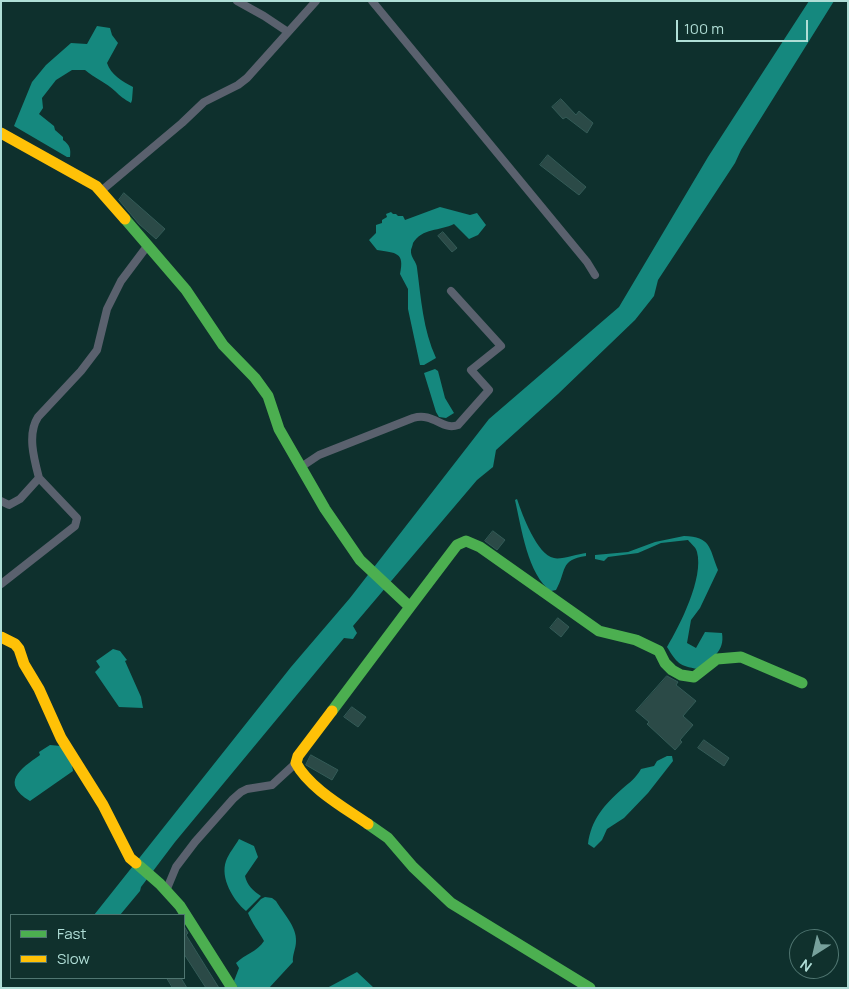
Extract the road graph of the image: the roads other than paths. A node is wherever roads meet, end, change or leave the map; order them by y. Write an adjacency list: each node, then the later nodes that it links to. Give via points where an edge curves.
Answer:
1 (237, 1): 4 (street)
2 (316, 1): 4 (street)
3 (372, 1): 8 (street, via 587,262)
4 (288, 32): 6 (street, via 247,78 204,102)
5 (1, 133): 6 (street)
6 (101, 191): 7 (street)
7 (148, 245): 10 (street, via 186,290 223,345 268,396 279,429); 11 (street, via 121,281 107,309 97,350 33,425)
8 (595, 276)
9 (450, 291): 10 (street, via 501,346 471,370 489,390 458,425 447,426 422,415 319,455)
10 (301, 467): 14 (street, via 360,560)
11 (39, 478): 12 (street, via 20,499 8,505); 13 (street, via 77,518 75,526)
12 (1, 501)
13 (1, 584)
14 (410, 607): 16 (street, via 457,545 466,541 480,547 599,631 636,640 659,651 665,665 673,672 694,677 717,659 741,657); 17 (street, via 298,756)
15 (1, 637): 18 (street, via 19,649 62,738 103,805 130,858)
16 (802, 683)
17 (296, 763): 18 (street, via 272,785 247,789 233,799 195,842); 20 (street, via 301,773 329,797 388,838 451,903)
18 (163, 888): 19 (street, via 180,906)
19 (232, 988)
20 (590, 988)

